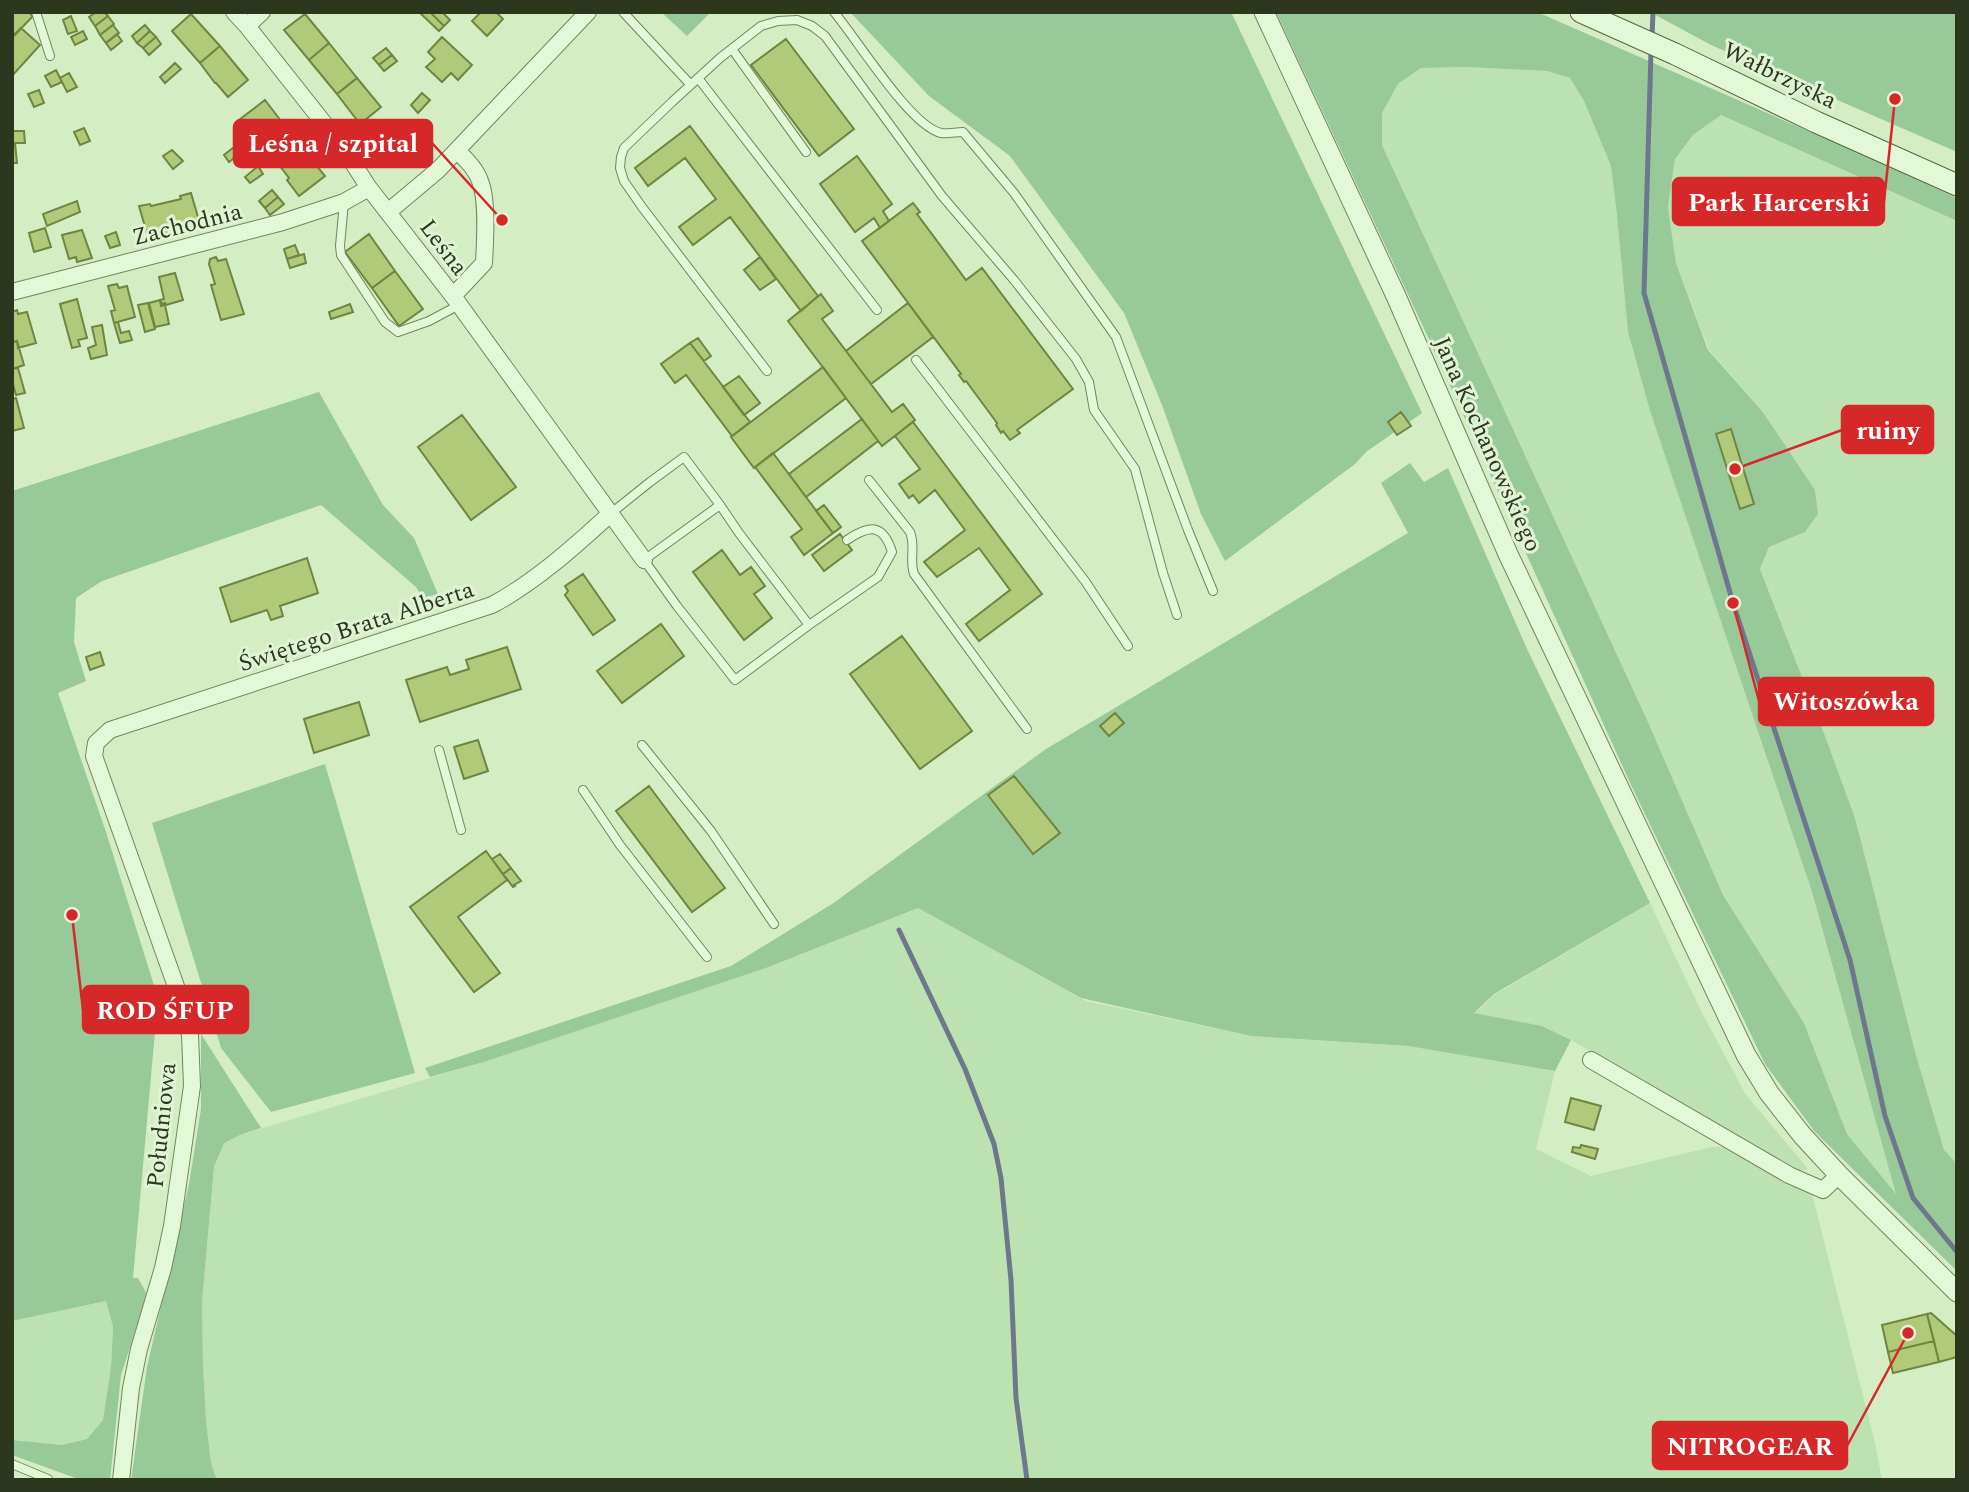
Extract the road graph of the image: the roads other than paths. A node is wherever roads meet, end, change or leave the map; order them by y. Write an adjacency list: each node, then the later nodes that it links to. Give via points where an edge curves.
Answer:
1 (36, 12): 11 (lane)
2 (234, 12): 9 (street, Leśna)
3 (262, 12): 9 (street)
4 (588, 12): 14 (street)
5 (623, 12): 13 (lane)
6 (834, 12): 30 (lane, via 923,124 941,133 963,132 1014,193 1116,337)
7 (1264, 12): 43 (street, Jana Kochanowskiego, via 1508,554 1746,1055 1769,1093)
8 (1581, 12): 16 (main road, Wałbrzyska)
9 (247, 26): 17 (street, Leśna, via 342,146)
10 (732, 49): 12 (lane); 15 (lane); 31 (lane, via 761,26 778,21 797,20 825,36 942,196 1076,359 1089,382 1094,410 1135,469)
11 (50, 57)
12 (698, 78): 13 (lane); 22 (lane)
13 (690, 84): 24 (lane, via 624,148 620,168 624,181)
14 (457, 151): 19 (street); 21 (street, via 481,182 486,221 484,263)
15 (806, 152)
16 (1957, 185)
17 (369, 188): 18 (street, Zachodnia); 19 (street, Leśna)
18 (344, 202): 20 (street, Zachodnia); 21 (lane, via 341,255 385,322 398,332 429,321)
19 (388, 212): 21 (street, Leśna)
20 (12, 292)
21 (456, 301): 27 (street, Leśna)
22 (877, 310)
23 (916, 360): 33 (lane, via 1085,581)
24 (767, 371)
25 (869, 481): 34 (lane, via 910,532 914,574)
26 (720, 505): 27 (lane, via 684,457); 29 (lane); 32 (lane)
27 (610, 514): 29 (street, Leśna); 35 (street, Świętego Brata Alberta, via 577,545 492,605 110,730)
28 (847, 540): 32 (lane, via 871,528 881,532 892,552 878,577)
29 (643, 560): 32 (lane, via 735,680)
30 (1213, 591)
31 (1177, 615)
32 (808, 625)
33 (1128, 646)
34 (1027, 729)
35 (96, 743): 47 (street, Południowa, via 94,756 183,1006 192,1065 176,1206 139,1349)
36 (642, 745): 40 (lane, via 711,831)
37 (439, 750): 39 (lane)
38 (583, 790): 41 (lane)
39 (461, 830)
40 (774, 925)
41 (707, 957)
42 (1591, 1060): 43 (street, via 1801,1181 1823,1190)
43 (1839, 1175): 44 (street, Jana Kochanowskiego)
44 (1957, 1292)
45 (12, 1464): 46 (lane)
46 (49, 1479)
47 (121, 1480)

